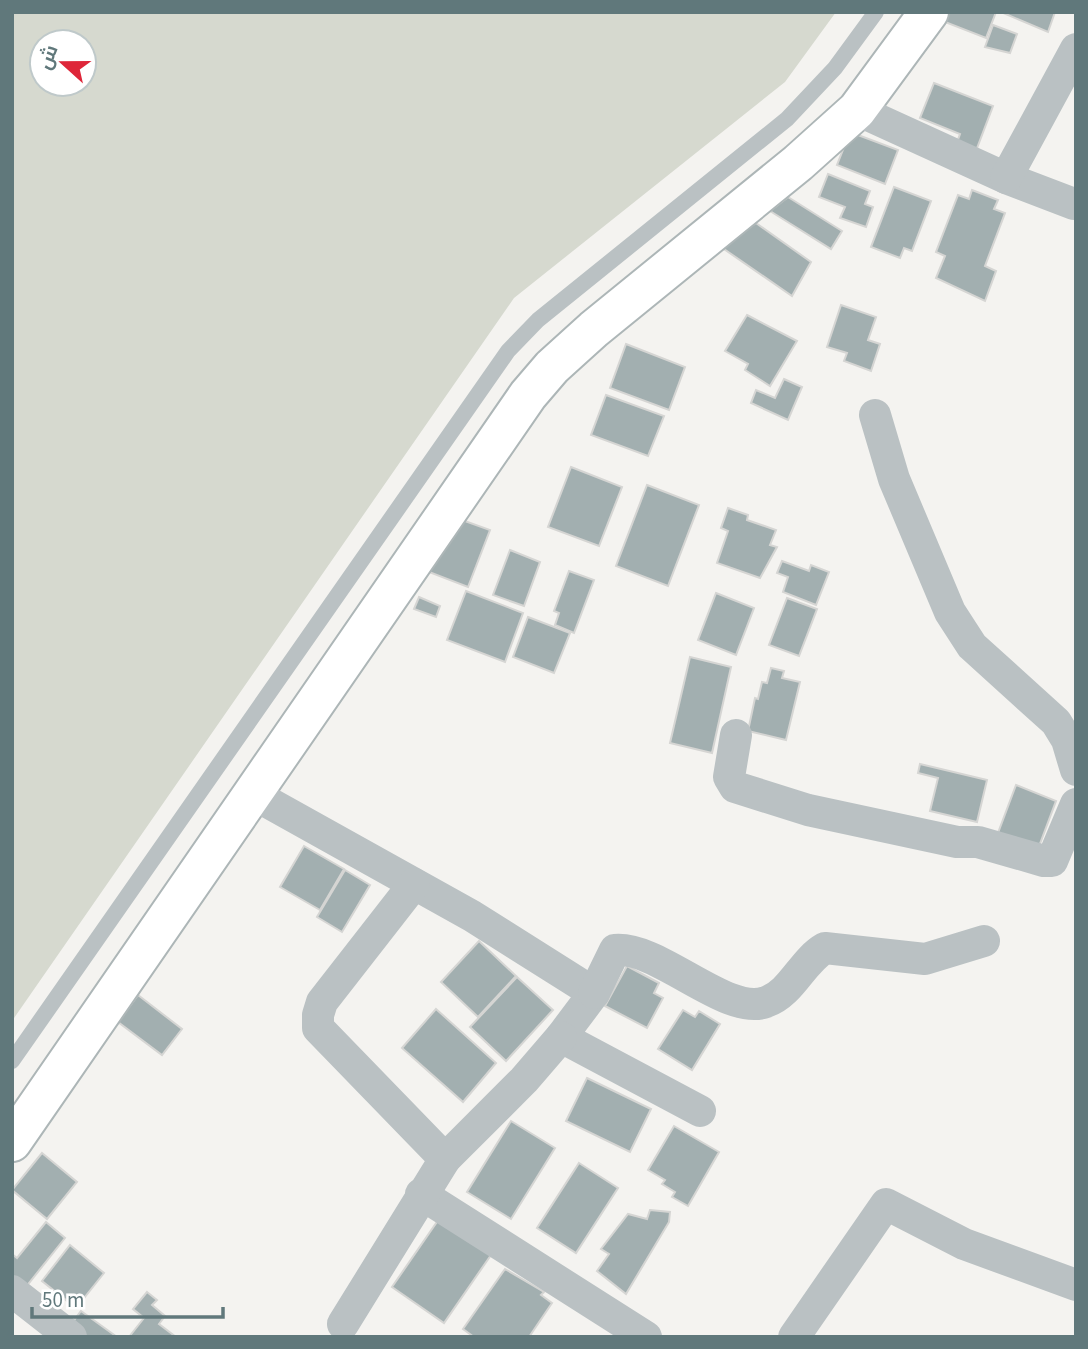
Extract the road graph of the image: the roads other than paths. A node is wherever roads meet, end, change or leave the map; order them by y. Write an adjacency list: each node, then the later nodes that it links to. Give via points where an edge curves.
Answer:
1 (876, 12): 16 (lane, via 835,68 787,118 538,320 508,351)
2 (929, 12): 4 (main road)
3 (1076, 49): 5 (street)
4 (857, 110): 5 (street); 10 (main road, via 552,367 454,500)
5 (1006, 178): 6 (street)
6 (1074, 204)
7 (875, 415): 9 (street, via 894,480 950,612 972,646 1056,722)
8 (736, 735): 11 (street, via 729,777 735,787 808,810 957,842 978,842 1044,861 1052,861 1058,853)
9 (1076, 770)
10 (253, 794): 12 (street); 18 (main road)
11 (1076, 804)
12 (414, 884): 14 (street); 19 (street, via 322,1002 318,1028)
13 (984, 941): 14 (street, via 925,959 825,948 777,997 757,1005 733,1000 638,952 615,950)
14 (594, 993): 15 (street)
15 (561, 1037): 17 (street); 19 (street)
16 (12, 1060)
17 (700, 1111)
18 (12, 1142)
19 (445, 1159): 20 (street)
20 (421, 1194): 23 (street); 25 (street)
21 (1076, 1285): 26 (street, via 964,1244 886,1204)
22 (12, 1292): 24 (street)
23 (343, 1324)
24 (71, 1337)
25 (646, 1337)
26 (794, 1337)

